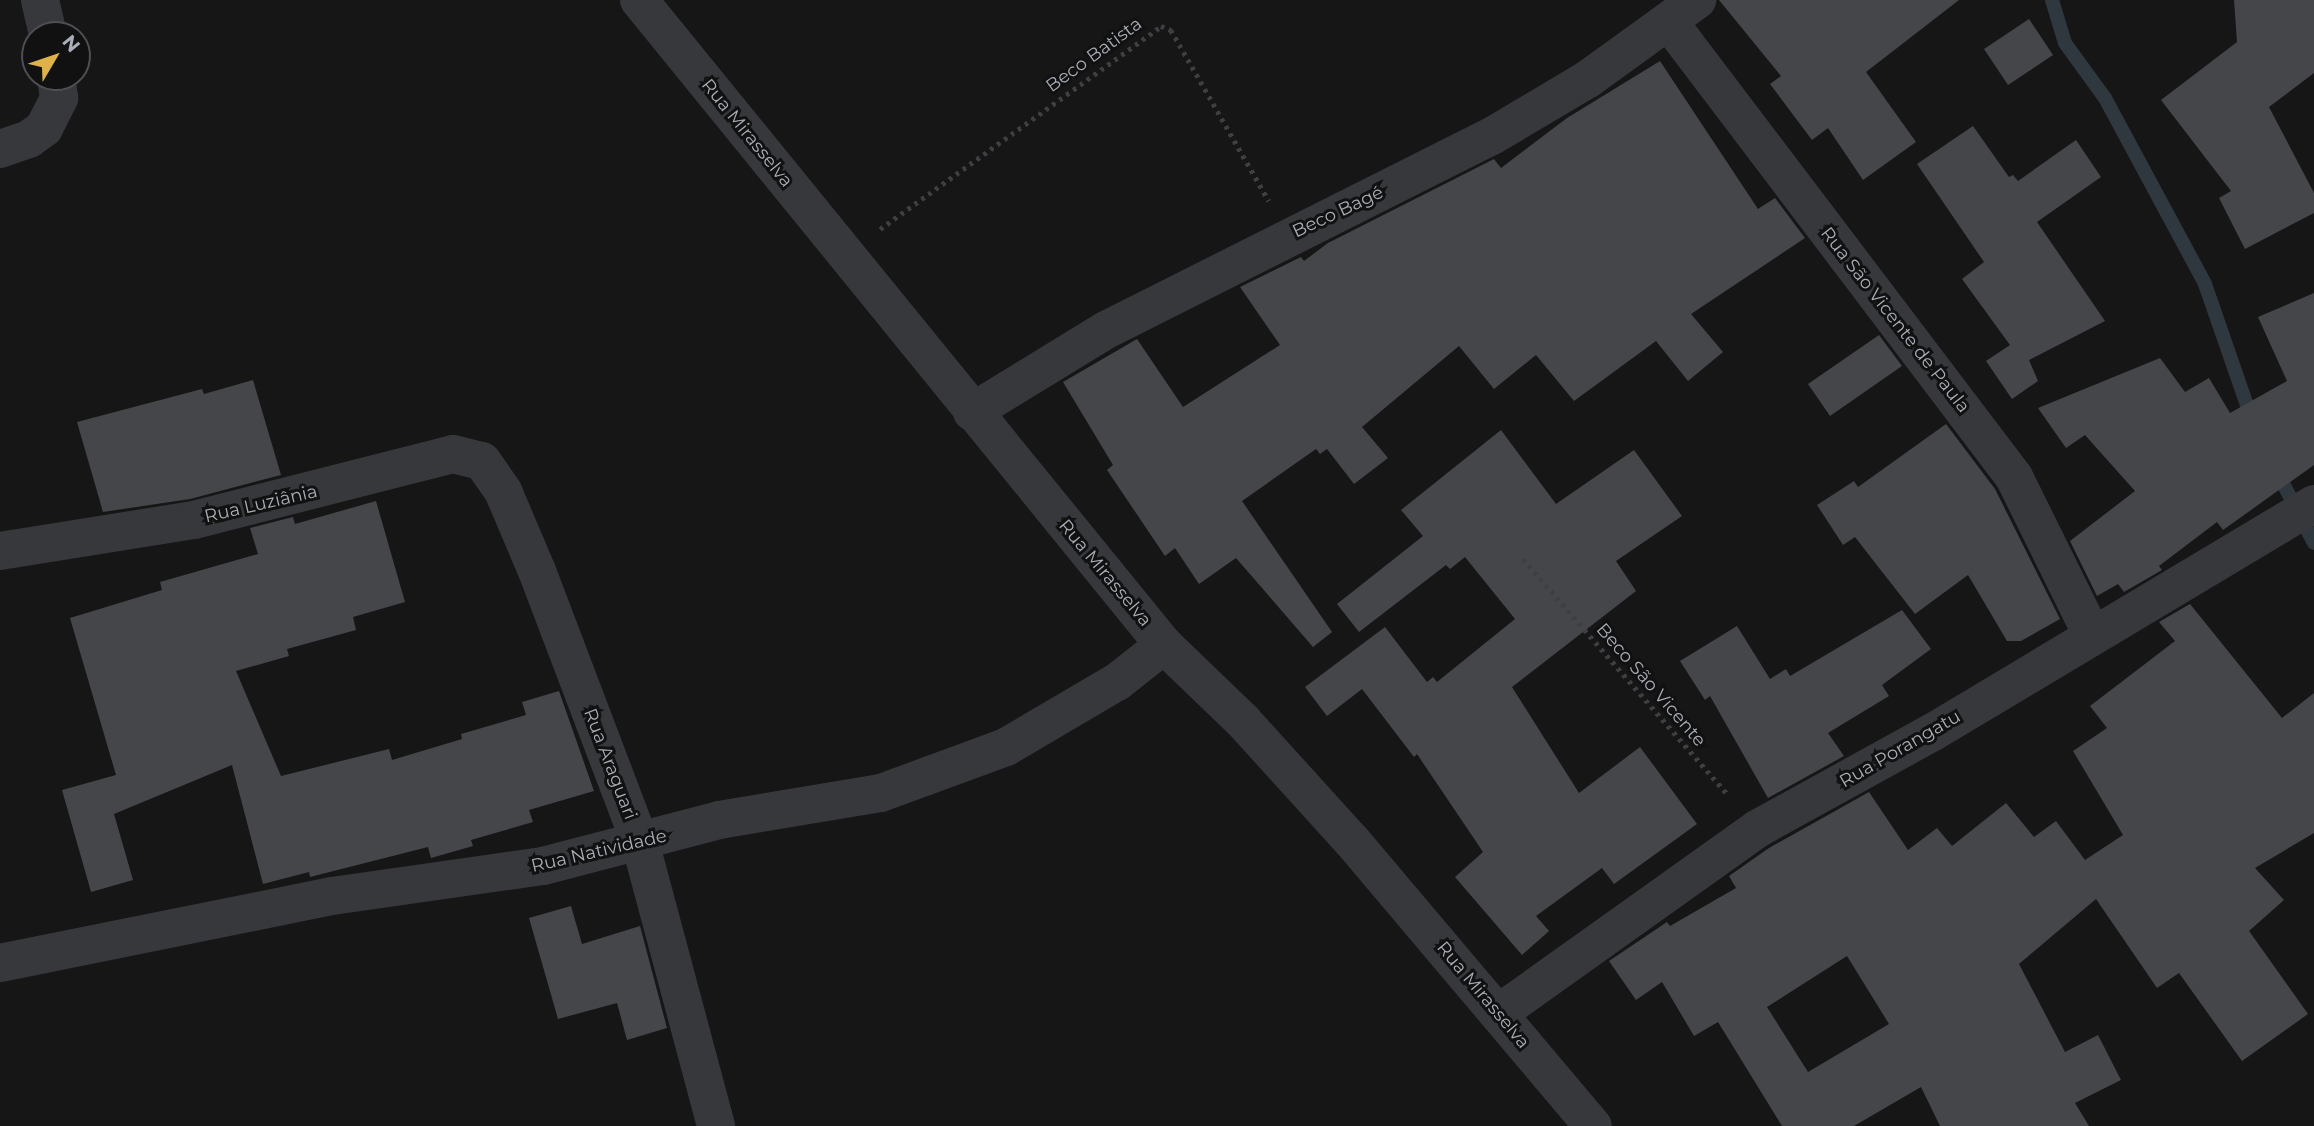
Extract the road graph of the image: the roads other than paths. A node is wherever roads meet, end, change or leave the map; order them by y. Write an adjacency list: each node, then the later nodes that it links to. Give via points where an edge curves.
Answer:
1 (40, 0): 4 (street)
2 (639, 0): 7 (street, Rua Mirasselva)
3 (1683, 11): 7 (street, Beco Bagé, via 1588,79 1492,136 1106,330); 11 (street, Rua São Vicente de Paula, via 1993,448 2043,530)
4 (45, 21)
5 (59, 91): 6 (street, via 44,128)
6 (0, 149)
7 (972, 412): 12 (street, Rua Mirasselva)
8 (503, 491): 10 (street, Rua Luziânia, via 482,461 453,454 194,520); 13 (street, Rua Araguari)
9 (2314, 504): 11 (street, Rua Porangatu)
10 (0, 551)
11 (2092, 635): 15 (street, Rua Porangatu, via 1933,732 1757,829)
12 (1164, 645): 13 (street, Rua Natividade, via 1117,682 1059,718 944,774 881,793 719,820); 15 (street, Rua Mirasselva, via 1243,721)
13 (640, 842): 14 (street, Rua Natividade, via 543,866 332,896); 16 (street, Rua Araguari)
14 (0, 963)
15 (1499, 1013): 17 (street, Rua Mirasselva)
16 (716, 1126)
17 (1594, 1126)

